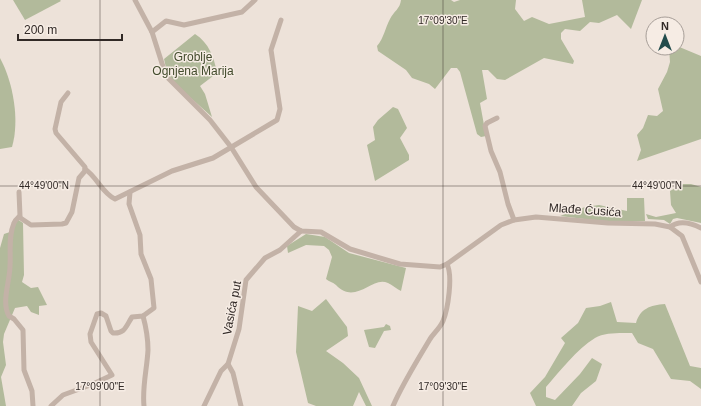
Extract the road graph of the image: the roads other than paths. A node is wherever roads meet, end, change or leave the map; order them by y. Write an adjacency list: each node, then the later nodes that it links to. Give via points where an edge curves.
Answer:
1 (135, 0): 4 (street)
2 (256, 0): 4 (street, via 242,12 184,25 166,21)
3 (281, 20): 7 (street, via 271,50 280,109 279,118)
4 (152, 32): 7 (street, via 166,76 210,120)
5 (68, 93): 8 (street, via 61,102 55,129)
6 (497, 118): 12 (street, via 485,126)
7 (231, 147): 10 (street, via 213,158 172,171); 15 (street, via 256,187 289,223)
8 (85, 169): 10 (street, via 111,197 119,198); 11 (street, via 79,178 72,212 66,223 31,225)
9 (19, 192): 11 (street)
10 (130, 192): 18 (street, via 129,204 140,235 140,251 154,294 154,308)
11 (19, 217): 20 (street, via 14,223 10,237 6,310 23,330 24,370 32,391)
12 (514, 220): 13 (street, Mlađe Ćusića, via 558,218 655,224); 16 (street, Mlađe Ćusića, via 501,225)
13 (670, 228): 14 (street, via 677,223 689,223); 17 (street, Mlađe Ćusića, via 679,233 686,242)
14 (701, 228)
15 (301, 231): 16 (street, via 321,232 350,250 400,264 440,267); 19 (street, Vasića put, via 280,250 265,258 246,280 239,329)
16 (447, 264): 25 (street, via 450,286 442,323 412,369)
17 (701, 282)
18 (143, 316): 21 (street, via 132,317 124,330 115,334 111,331 106,316 97,314 90,334 91,342 112,375 63,394); 22 (street, via 148,338 143,382)
19 (228, 364): 23 (street, Vasića put, via 221,372); 24 (street, via 233,373)
20 (33, 406)
21 (51, 406)
22 (144, 406)
23 (204, 406)
24 (241, 406)
25 (393, 406)

